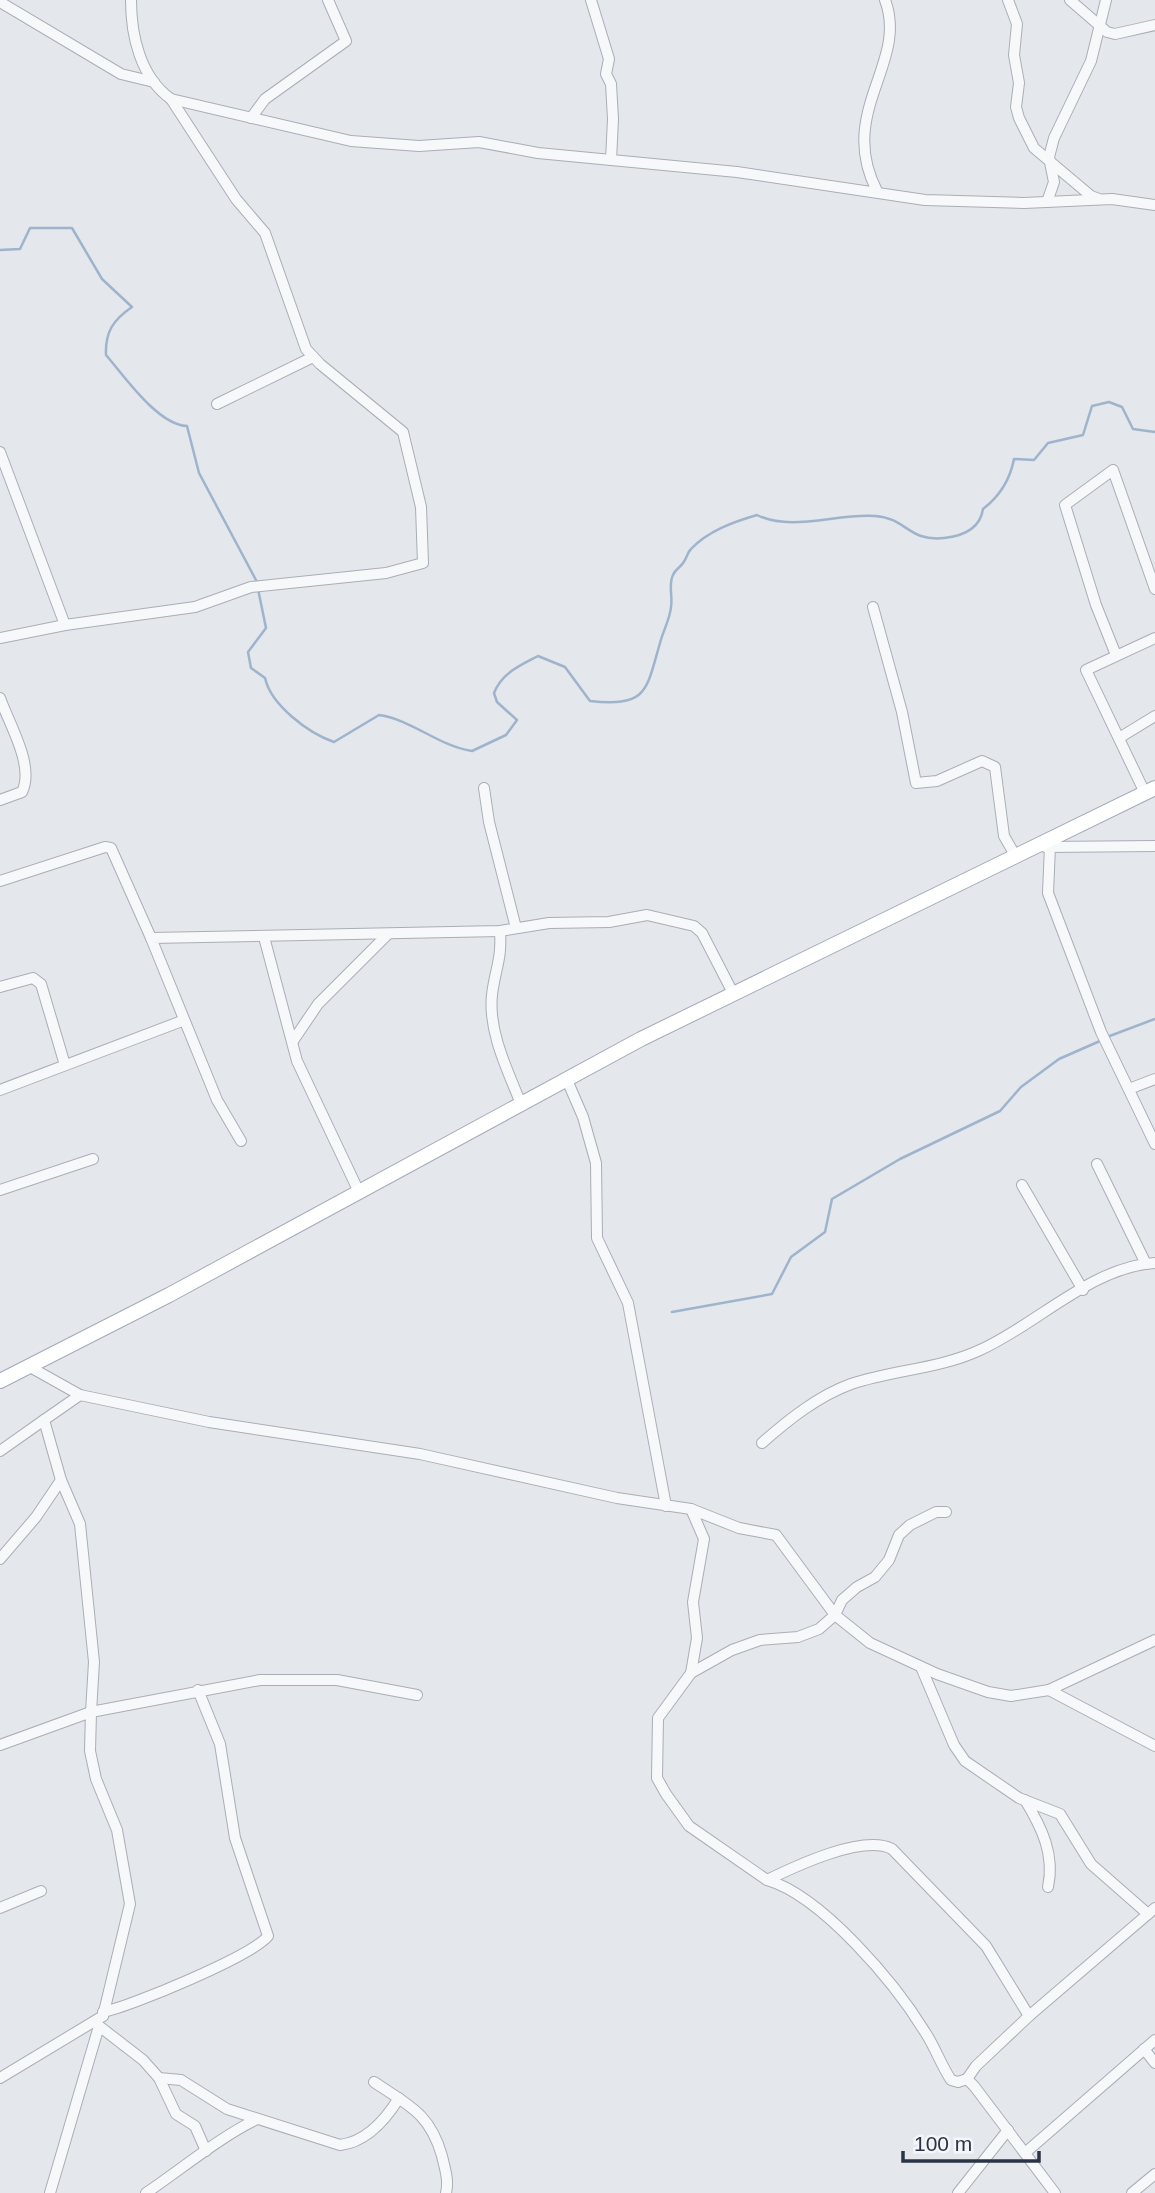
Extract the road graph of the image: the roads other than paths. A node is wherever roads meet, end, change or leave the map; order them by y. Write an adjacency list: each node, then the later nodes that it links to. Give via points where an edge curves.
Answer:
1 (131, 0): 11 (street, via 134,37)
2 (327, 0): 13 (street, via 346,41 265,99)
3 (591, 0): 14 (street, via 609,59)
4 (885, 0): 16 (street, via 891,34 864,122 865,164)
5 (1008, 0): 15 (street, via 1017,24 1016,107 1034,148)
6 (1070, 0): 10 (street)
7 (1106, 0): 10 (street)
8 (0, 2): 11 (street, via 121,74)
9 (1155, 25): 10 (street, via 1115,34)
10 (1101, 26): 15 (street)
11 (154, 82): 12 (street)
12 (171, 99): 13 (street); 20 (street, via 236,199 265,233 295,322)
13 (251, 118): 14 (street, via 351,141 419,146 480,142)
14 (611, 160): 16 (street)
15 (1049, 160): 17 (street); 18 (street, via 1054,182)
16 (877, 191): 18 (street, via 925,200)
17 (1102, 200): 18 (street); 19 (street)
18 (1048, 202)
19 (1155, 205)
20 (313, 357): 21 (street); 25 (street, via 403,432 421,507 423,563 386,573 250,587 195,607)
21 (217, 404)
22 (0, 452): 25 (street)
23 (1155, 589): 28 (street, via 1114,470 1065,505)
24 (873, 607): 38 (street, via 916,783 937,780 982,761 995,767 1004,836)
25 (65, 625): 26 (street)
26 (0, 638)
27 (1155, 638): 28 (street)
28 (1116, 655): 31 (street, via 1086,670)
29 (0, 698): 34 (street, via 26,771 22,792)
30 (1155, 716): 31 (street)
31 (1119, 738): 33 (street)
32 (484, 788): 40 (street)
33 (1150, 791): 37 (main road)
34 (0, 800)
35 (1050, 846): 36 (street); 37 (street); 52 (street, via 1048,893 1087,999)
36 (1155, 846)
37 (1032, 847): 38 (main road)
38 (1015, 855): 46 (main road)
39 (0, 881): 44 (street, via 111,848)
40 (516, 928): 41 (street); 46 (street, via 647,915 694,926)
41 (500, 931): 42 (street); 54 (street, via 502,956 492,997 494,1019 498,1044)
42 (388, 934): 43 (street); 48 (street, via 318,1004)
43 (264, 937): 44 (street); 48 (street)
44 (151, 938): 47 (street)
45 (0, 987): 49 (street, via 33,978 41,984)
46 (733, 993): 51 (main road)
47 (182, 1021): 49 (street); 55 (street)
48 (293, 1041): 61 (street)
49 (65, 1065): 53 (street)
50 (1155, 1079): 52 (street)
51 (567, 1080): 54 (main road); 71 (street, via 596,1163 597,1238 628,1303)
52 (1129, 1089): 56 (street)
53 (0, 1090)
54 (522, 1104): 61 (main road)
55 (241, 1141)
56 (1155, 1144)
57 (93, 1158): 60 (street)
58 (1097, 1164): 62 (street)
59 (1022, 1185): 63 (street)
60 (1, 1186)
61 (359, 1192): 64 (main road)
62 (1151, 1264): 63 (street, via 1134,1264)
63 (1083, 1290): 68 (street, via 977,1352 825,1395)
64 (30, 1367): 65 (main road); 66 (street)
65 (2, 1376)
66 (80, 1395): 67 (street); 71 (street, via 209,1422 420,1454)
67 (44, 1420): 69 (street); 70 (street)
68 (762, 1443)
69 (0, 1451)
70 (61, 1480): 74 (street, via 37,1517); 82 (street, via 80,1524 94,1662)
71 (666, 1506): 72 (street)
72 (691, 1509): 75 (street, via 739,1528 776,1535); 78 (street, via 704,1539 693,1602 697,1638)
73 (946, 1512): 75 (street, via 936,1512 899,1535 882,1569 842,1600)
74 (0, 1559)
75 (835, 1615): 77 (street, via 870,1643); 78 (street, via 819,1629 798,1637 760,1640)
76 (1155, 1640): 80 (street)
77 (921, 1667): 80 (street, via 988,1692 1011,1696); 85 (street, via 965,1761)
78 (691, 1673): 86 (street, via 658,1718 657,1778 689,1826)
79 (198, 1690): 81 (street, via 307,1678); 82 (street); 92 (street, via 220,1744 235,1839 268,1936 215,1968)
80 (1049, 1690): 84 (street)
81 (417, 1695)
82 (91, 1712): 83 (street); 92 (street, via 90,1751 117,1830 130,1905)
83 (0, 1745)
84 (1155, 1746)
85 (1025, 1800): 87 (street, via 1046,1842 1052,1869); 90 (street, via 1060,1814 1091,1864)
86 (767, 1880): 91 (street, via 848,1849 876,1843 892,1849 986,1946); 98 (street, via 786,1886 822,1911 910,2008 951,2080)
87 (1048, 1887)
88 (41, 1891): 89 (street)
89 (0, 1908)
90 (1152, 1911): 91 (street)
91 (1029, 2016): 98 (street)
92 (102, 2018): 96 (street); 97 (street); 106 (street)
93 (1155, 2039): 94 (street)
94 (1144, 2049): 95 (street); 104 (street)
95 (1155, 2063)
96 (0, 2078)
97 (159, 2078): 101 (street, via 181,2080 227,2109); 103 (street, via 176,2114 195,2126)
98 (967, 2079): 102 (street)
99 (374, 2082): 100 (street)
100 (399, 2098): 101 (street, via 376,2127 344,2144); 108 (street, via 431,2125 448,2179)
101 (257, 2119): 103 (street, via 219,2138)
102 (1008, 2130): 104 (street); 109 (street)
103 (206, 2151): 107 (street)
104 (1025, 2152): 110 (street)
105 (1155, 2174): 111 (street)
106 (50, 2193)
107 (146, 2193)
108 (446, 2193)
109 (958, 2193)
110 (1055, 2193)
111 (1132, 2193)

